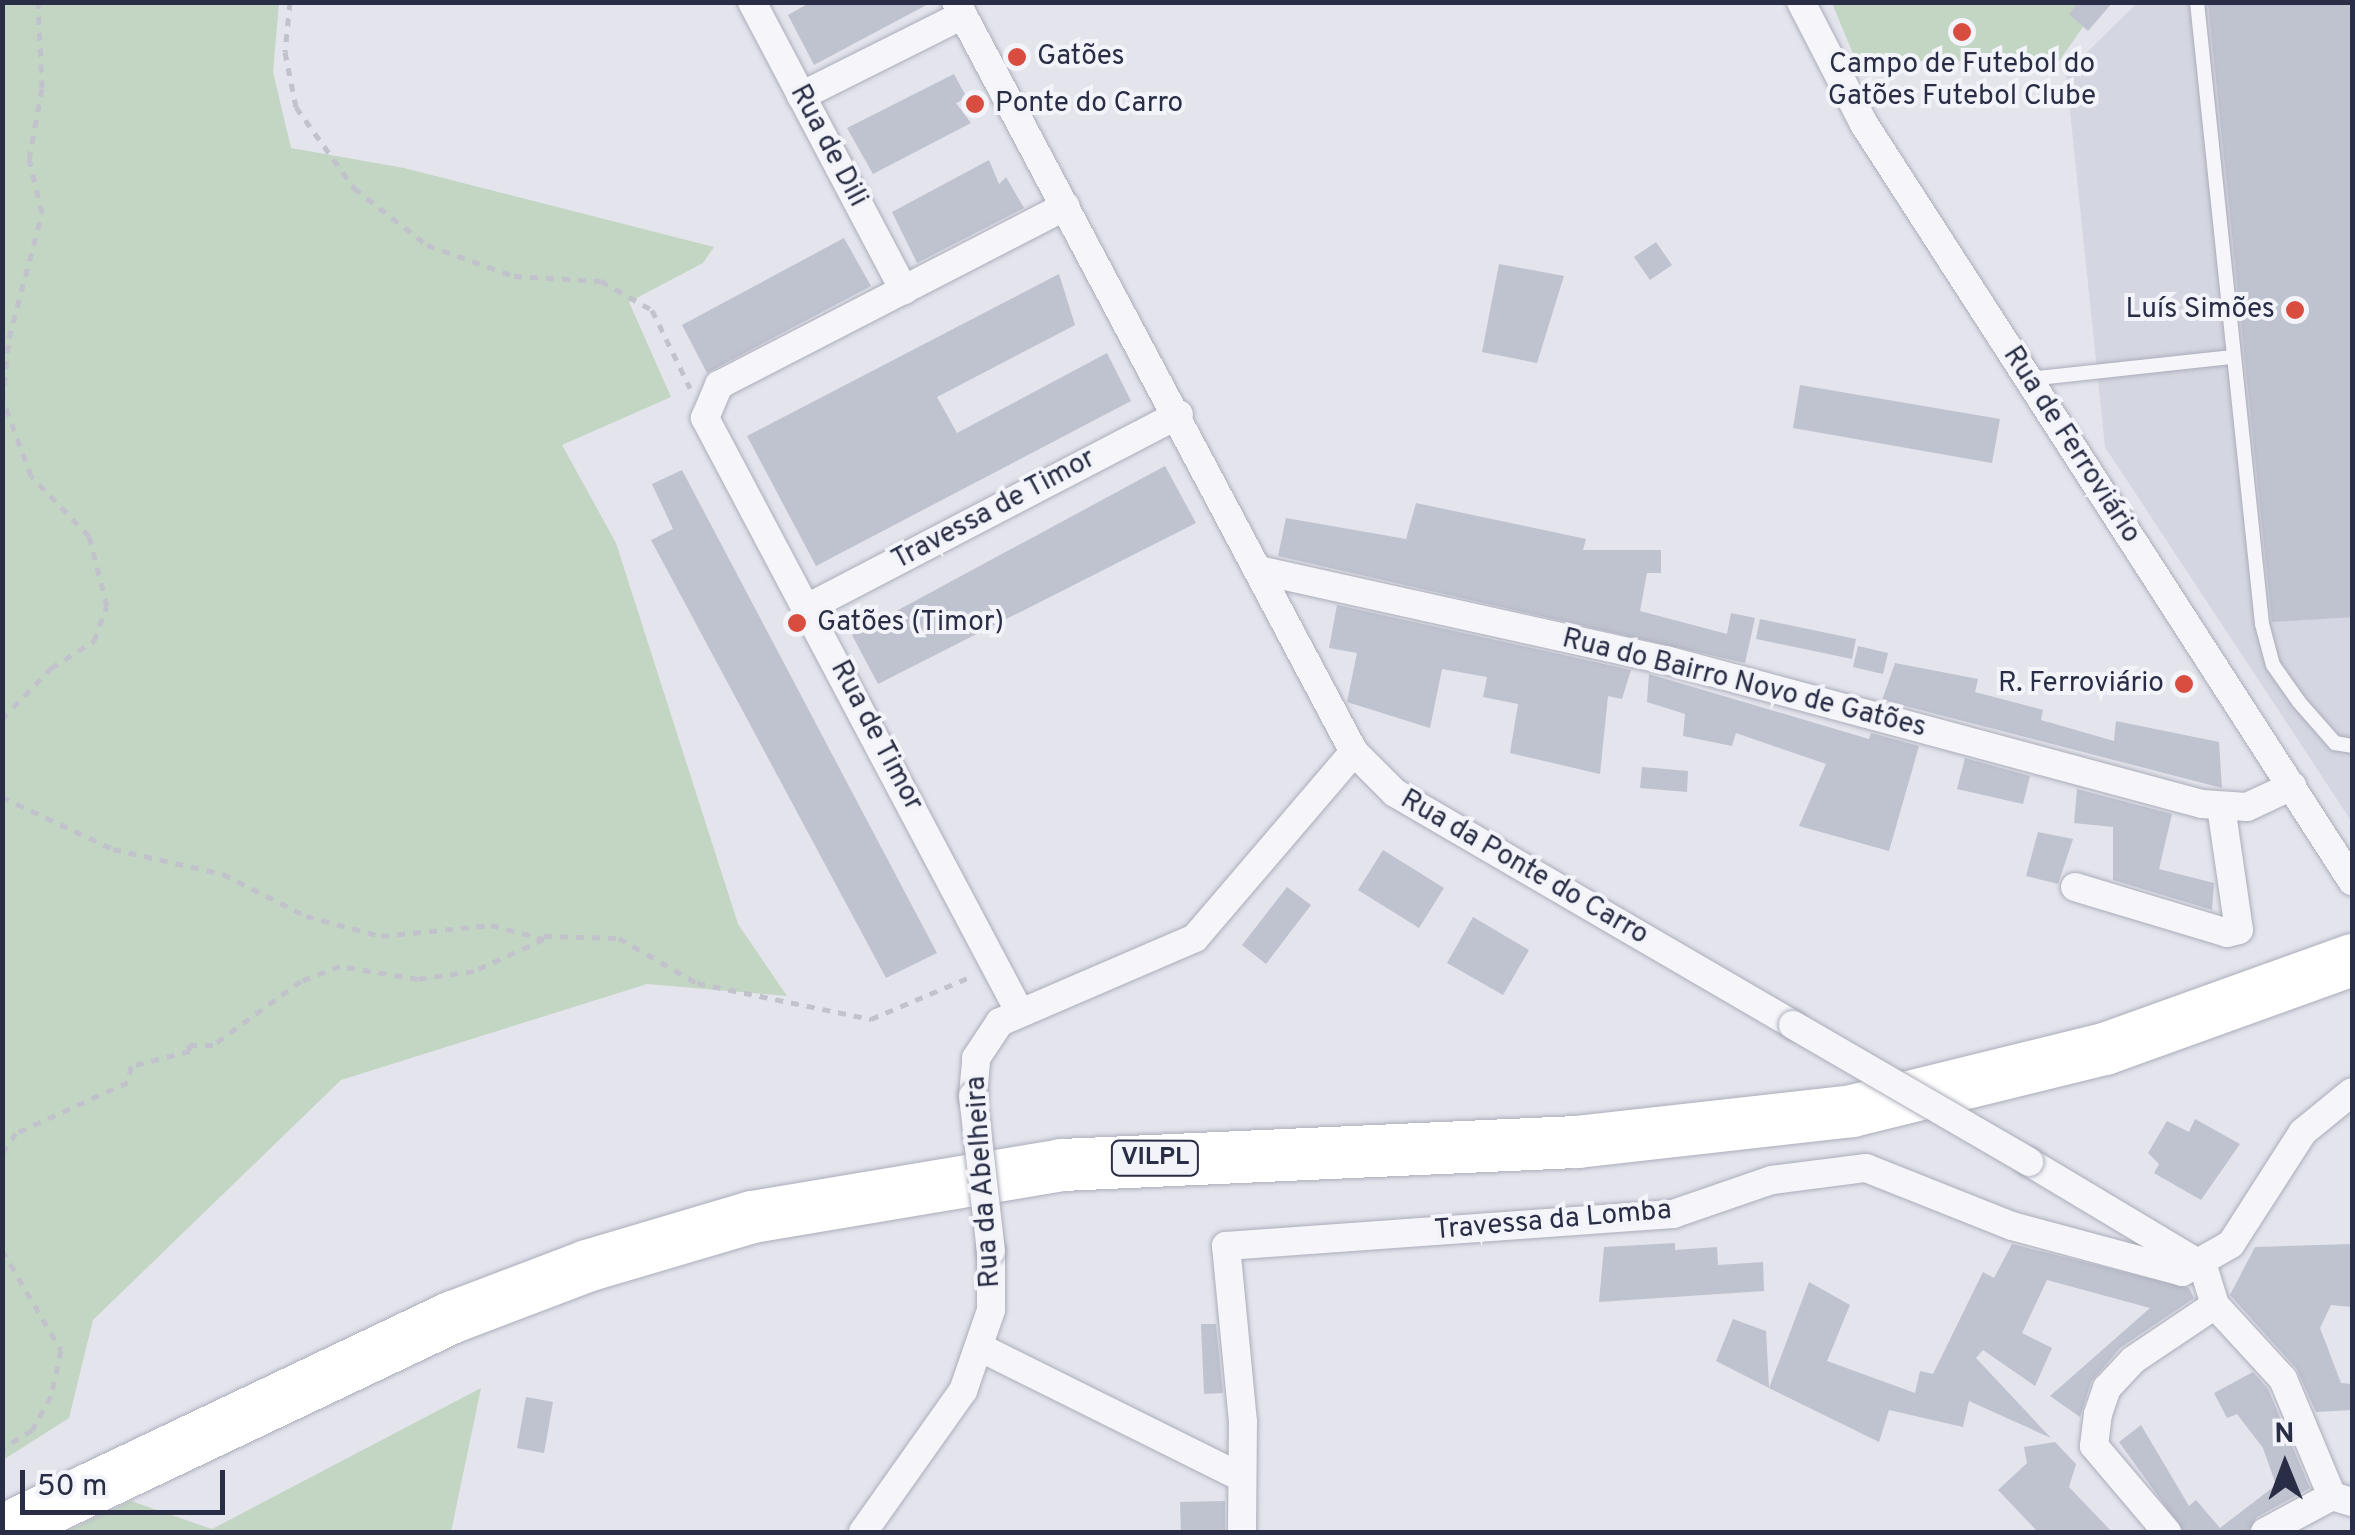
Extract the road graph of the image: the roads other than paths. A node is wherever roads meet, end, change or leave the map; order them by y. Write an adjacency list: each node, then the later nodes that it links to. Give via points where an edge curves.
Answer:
1 (752, 2): 5 (street, Rua de Dili)
2 (1801, 2): 9 (street, Rua de Ferroviário, via 1864,124)
3 (2197, 2): 8 (lane)
4 (960, 9): 5 (street); 6 (street, Rua da Ponte do Carro)
5 (801, 96): 7 (street, Rua de Dili)
6 (1066, 206): 7 (street); 10 (street, Rua da Ponte do Carro)
7 (904, 290): 12 (street, Rua de Timor, via 720,385 705,418)
8 (2232, 357): 9 (lane); 13 (lane, via 2262,624 2273,665 2335,742)
9 (2029, 379): 15 (street, Rua de Ferroviário)
10 (1179, 414): 11 (street, Rua da Ponte do Carro); 12 (street, Travessa de Timor)
11 (1263, 570): 14 (street, Rua da Ponte do Carro); 16 (street, Rua do Bairro Novo de Gatões, via 1666,660)
12 (809, 607): 20 (street, Rua de Timor)
13 (2352, 746)
14 (1354, 752): 20 (street, Rua da Abelheira, via 1196,938); 22 (street, Rua da Ponte do Carro, bridge, via 1395,794)
15 (2292, 786): 16 (street, Rua do Bairro Novo de Gatões, via 2247,807); 17 (street, Rua de Ferroviário)
16 (2221, 806): 18 (street, via 2238,930 2227,933)
17 (2348, 874)
18 (2074, 887)
19 (2352, 960): 27 (highway, VILPL, via 2105,1049 1852,1111 1577,1142 1062,1165 752,1217 587,1266 452,1318)
20 (1018, 1009): 24 (street, Rua da Abelheira, bridge, via 985,1038 973,1096 991,1251)
21 (2352, 1092): 22 (street, via 2303,1132 2230,1244)
22 (2202, 1266): 23 (street); 25 (street, Travessa da Lomba, via 2182,1272 2140,1264 2012,1226 1866,1168 1772,1180 1673,1214 1226,1246)
23 (2215, 1305): 26 (street, via 2283,1378); 30 (street, via 2169,1332 2106,1388 2094,1446)
24 (982, 1348): 25 (street); 28 (street, Rua da Abelheira, via 963,1391)
25 (1242, 1477): 29 (street, Travessa da Lomba)
26 (2342, 1499): 31 (street)
27 (2, 1531)
28 (862, 1532)
29 (1242, 1532)
30 (2167, 1532)
31 (2264, 1532)

